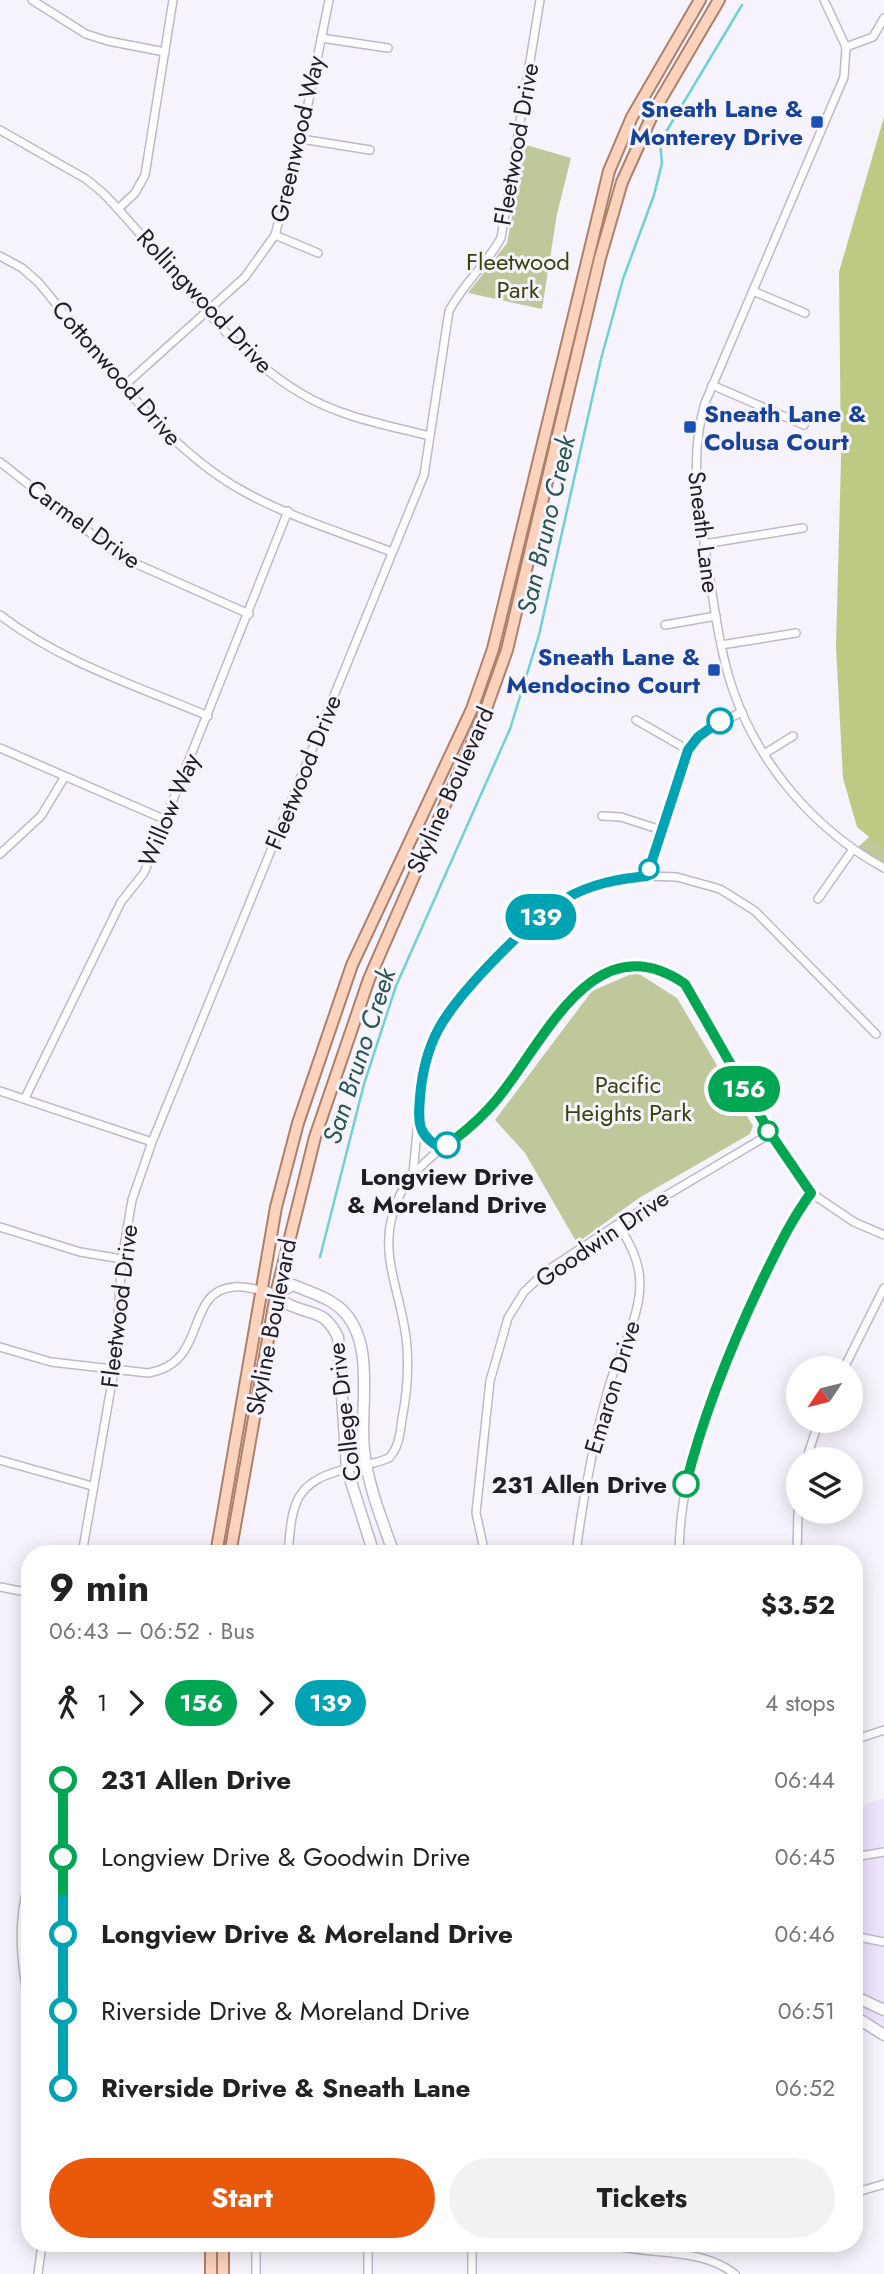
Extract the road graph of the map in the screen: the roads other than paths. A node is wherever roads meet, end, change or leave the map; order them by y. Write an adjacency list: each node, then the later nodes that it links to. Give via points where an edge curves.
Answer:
1 (32, 0): 12 (street, via 86,34)
2 (173, 0): 12 (street)
3 (329, 0): 9 (street, Greenwood Way)
4 (540, 0): 26 (street, Fleetwood Drive, via 500,238 491,256 458,292 449,311)
5 (699, 0): 68 (main road, Skyline Boulevard, via 632,117 609,171 493,649 472,709 367,931 337,1007 282,1181)
6 (719, 0): 69 (main road, Skyline Boulevard, via 655,109 622,182 503,662 354,1021 303,1181)
7 (824, 0): 10 (street)
8 (884, 18): 10 (street, via 873,37)
9 (321, 38): 11 (street); 14 (street, Greenwood Way)
10 (846, 47): 20 (street, Sneath Lane, via 839,93)
11 (388, 48)
12 (165, 52): 16 (street, via 145,175)
13 (0, 130): 16 (street, Rollingwood Drive, via 86,179)
14 (301, 139): 15 (street); 17 (street, Greenwood Way)
15 (370, 150)
16 (118, 209): 21 (street, Rollingwood Drive)
17 (275, 234): 18 (street); 21 (street, Greenwood Way, via 245,277)
18 (318, 253)
19 (0, 256): 23 (street, Cottonwood Drive, via 38,282)
20 (752, 291): 22 (street); 24 (street, Sneath Lane)
21 (209, 312): 23 (street, Greenwood Way); 26 (street, Rollingwood Drive, via 262,367 303,395 355,417)
22 (805, 313)
23 (125, 385): 28 (street, Cottonwood Drive, via 175,443 244,492)
24 (712, 385): 25 (street); 30 (street, Sneath Lane, via 699,423 695,464)
25 (804, 425)
26 (429, 436): 31 (street, Fleetwood Drive, via 424,475)
27 (0, 462): 32 (street, Carmel Drive, via 121,557)
28 (288, 511): 31 (street, Cottonwood Drive); 32 (street, Willow Way)
29 (803, 528): 30 (street)
30 (705, 544): 34 (street, Sneath Lane)
31 (392, 552): 59 (street, Fleetwood Drive)
32 (249, 614): 39 (street, Willow Way)
33 (0, 615): 39 (street, via 31,639)
34 (716, 616): 35 (street); 37 (street, Sneath Lane)
35 (665, 625)
36 (796, 633): 37 (street)
37 (721, 645): 38 (street, Sneath Lane)
38 (742, 712): 43 (street, via 709,728); 44 (street, Sneath Lane)
39 (208, 716): 47 (street, Willow Way)
40 (636, 720): 43 (street)
41 (793, 736): 44 (street)
42 (0, 748): 45 (street)
43 (688, 750): 48 (street)
44 (764, 754): 49 (street, Sneath Lane, via 796,799)
45 (64, 778): 47 (street); 50 (street, via 41,816)
46 (602, 817): 48 (street, via 621,817)
47 (166, 820): 56 (street, Willow Way, via 144,873 121,902)
48 (661, 830): 52 (street)
49 (853, 849): 51 (street, Sneath Lane); 53 (street)
50 (0, 854)
51 (884, 868)
52 (647, 876): 54 (street, via 700,882 739,899); 57 (street, via 604,883 565,899 532,925 467,991 438,1030 423,1067)
53 (818, 899)
54 (876, 1034)
55 (0, 1091): 56 (street)
56 (25, 1098): 59 (street)
57 (418, 1124): 60 (street, via 423,1136); 61 (street)
58 (770, 1133): 60 (street, via 685,984 665,970 649,966 617,967 584,987 565,1006 491,1106); 62 (street); 63 (street, Goodwin Drive)
59 (152, 1142): 66 (street, Fleetwood Drive, via 132,1200)
60 (443, 1149): 61 (street)
61 (413, 1174): 74 (street, via 396,1204 388,1241 408,1347 405,1407 395,1451 389,1458)
62 (811, 1193): 65 (street, via 853,1222); 85 (street, via 791,1220 713,1393 685,1488)
63 (618, 1224): 83 (street, Goodwin Drive, via 545,1272 524,1292 508,1318 490,1381 479,1469 476,1513); 84 (street, Emaron Drive, via 640,1274 637,1299 584,1478)
64 (0, 1227): 66 (street, via 80,1252)
65 (884, 1235)
66 (122, 1259): 72 (street, Fleetwood Drive)
67 (884, 1288): 71 (street)
68 (261, 1290): 69 (street); 72 (street, via 234,1287 212,1296 203,1306 182,1357 163,1371); 78 (main road, Skyline Boulevard)
69 (276, 1294): 74 (street, College Drive, via 290,1306 316,1312 338,1337); 74 (street, College Drive, via 293,1285 326,1299 351,1319 362,1354); 79 (main road, Skyline Boulevard)
70 (0, 1347): 72 (street, via 51,1362)
71 (850, 1356)
72 (114, 1370): 75 (street, Fleetwood Drive)
73 (0, 1460): 75 (street)
74 (356, 1467): 80 (street, via 313,1481 299,1495 291,1516); 81 (street, College Drive); 82 (street, College Drive)
75 (92, 1486): 77 (street, Fleetwood Drive)
76 (798, 1524): 86 (street)
77 (83, 1545)
78 (218, 1545)
79 (231, 1545)
80 (289, 1545)
81 (372, 1545)
82 (390, 1545)
83 (483, 1545)
84 (577, 1545)
85 (680, 1545)
86 (797, 1545)
87 (0, 1587): 88 (street)
88 (21, 1591)
89 (884, 1730): 90 (street)
90 (863, 1737)
91 (884, 1852): 92 (street)
92 (863, 1856)
93 (863, 1938): 94 (street)
94 (884, 1942)
95 (863, 1997): 97 (street)
96 (863, 2000): 98 (street)
97 (884, 2002)
98 (884, 2010)
99 (863, 2018): 101 (street)
100 (863, 2021): 102 (street)
101 (884, 2025)
102 (884, 2035)
103 (884, 2184): 104 (street)
104 (863, 2190)
105 (41, 2252): 113 (street)
106 (211, 2252): 114 (main road)
107 (223, 2252): 115 (main road)
108 (256, 2252): 116 (street)
109 (368, 2252): 117 (street)
110 (472, 2252): 118 (street)
111 (675, 2252): 112 (street)
112 (683, 2253): 119 (street, via 723,2265)
113 (38, 2274)
114 (211, 2274)
115 (223, 2274)
116 (256, 2274)
117 (368, 2274)
118 (472, 2274)
119 (735, 2274)

